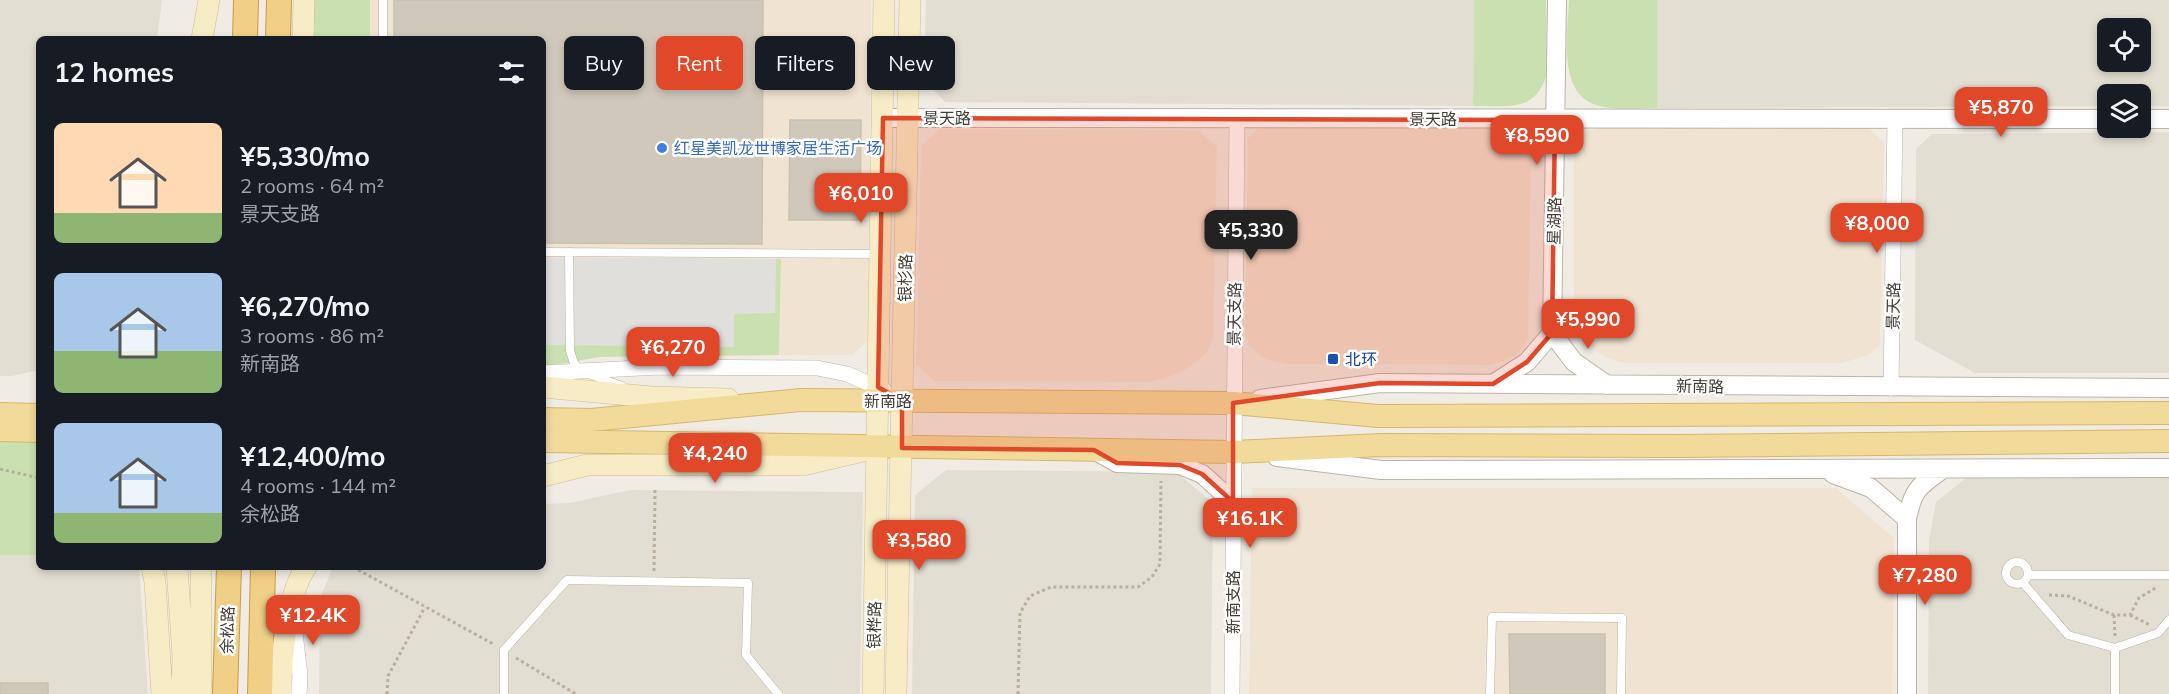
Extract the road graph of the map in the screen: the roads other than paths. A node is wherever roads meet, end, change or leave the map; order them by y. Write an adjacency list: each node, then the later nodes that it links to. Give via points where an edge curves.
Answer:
1 (211, 0): 9 (main road); 10 (main road)
2 (246, 0): 11 (highway)
3 (279, 0): 12 (highway)
4 (304, 0): 13 (main road)
5 (383, 0): 14 (lane)
6 (884, 0): 15 (main road, 银杉路)
7 (910, 0): 16 (main road, 银杉路)
8 (1557, 0): 21 (street, 星湖路)
9 (203, 36)
10 (212, 36)
11 (245, 36)
12 (278, 36)
13 (303, 36)
14 (383, 36)
15 (883, 118): 16 (street, 景天路); 25 (main road, 银杉路)
16 (908, 118): 17 (street, 景天路); 38 (main road, 银杉路)
17 (1237, 118): 21 (street, 景天路); 39 (street, 景天支路)
18 (2097, 119): 22 (street)
19 (2151, 119): 20 (street)
20 (2169, 119)
21 (1555, 120): 22 (street, 景天路); 26 (street, 星湖路)
22 (1895, 120): 32 (street, 景天路)
23 (546, 252): 24 (lane)
24 (569, 252): 25 (lane); 27 (lane, via 570,351)
25 (880, 254): 34 (main road, 银杉路)
26 (1552, 333): 29 (street, via 1527,362); 30 (street, via 1574,362)
27 (582, 371): 28 (street); 34 (street, via 659,367 817,368 847,374); 35 (lane)
28 (546, 373)
29 (1493, 384): 30 (street, 新南路); 39 (street, 新南路, via 1380,383)
30 (1607, 385): 32 (street, 新南路)
31 (546, 387): 35 (main road)
32 (1891, 388): 33 (street, 新南路)
33 (2169, 388)
34 (878, 394): 37 (main road, 新南路); 38 (main road, 新南路); 44 (main road, 银杉路)
35 (651, 397): 36 (main road); 37 (main road)
36 (546, 400)
37 (801, 400): 41 (main road, 新南路, via 591,420)
38 (902, 401): 39 (main road, 新南路); 45 (main road, 银杉路)
39 (1233, 403): 40 (main road, 新南路, via 1378,416); 47 (street, 新南支路)
40 (2169, 413)
41 (546, 419)
42 (546, 441): 44 (main road)
43 (2169, 441): 47 (main road, via 1381,445)
44 (877, 447): 45 (main road); 49 (main road, via 803,465); 77 (main road, 银桦路)
45 (902, 448): 46 (main road); 78 (main road, 银桦路)
46 (1094, 450): 47 (main road); 54 (street, via 1117,463 1180,465 1202,474)
47 (1233, 452): 52 (street, via 1381,470); 54 (street, 新南支路)
48 (546, 464): 49 (main road)
49 (587, 465): 53 (main road)
50 (2169, 468): 51 (street)
51 (1943, 469): 52 (street); 55 (street, via 1911,499)
52 (1823, 470): 55 (street, via 1871,488)
53 (546, 475)
54 (1233, 502): 79 (street, 新南支路)
55 (1907, 519): 82 (street)
56 (153, 570): 68 (main road)
57 (177, 570): 69 (main road)
58 (201, 570): 70 (main road)
59 (229, 570): 71 (highway, 余松路)
60 (263, 570): 72 (highway, 余松路)
61 (305, 570): 65 (main road)
62 (2030, 575): 63 (lane); 64 (lane); 64 (lane, via 2023,563 2009,565 2006,575 2010,582)
63 (2166, 575)
64 (2023, 583): 67 (lane, via 2068,635)
65 (291, 599): 73 (main road); 74 (street)
66 (2169, 620): 67 (lane, via 2158,633)
67 (2115, 648): 83 (lane)
68 (162, 694)
69 (182, 694)
70 (201, 694)
71 (225, 694)
72 (260, 694)
73 (281, 694)
74 (300, 694)
75 (504, 694): 76 (lane, via 504,650 567,580 748,583 746,655)
76 (778, 694)
77 (873, 694)
78 (896, 694)
79 (1232, 694)
80 (1490, 694): 81 (lane, via 1492,617 1622,618)
81 (1622, 694)
82 (1907, 694)
83 (2115, 694)

